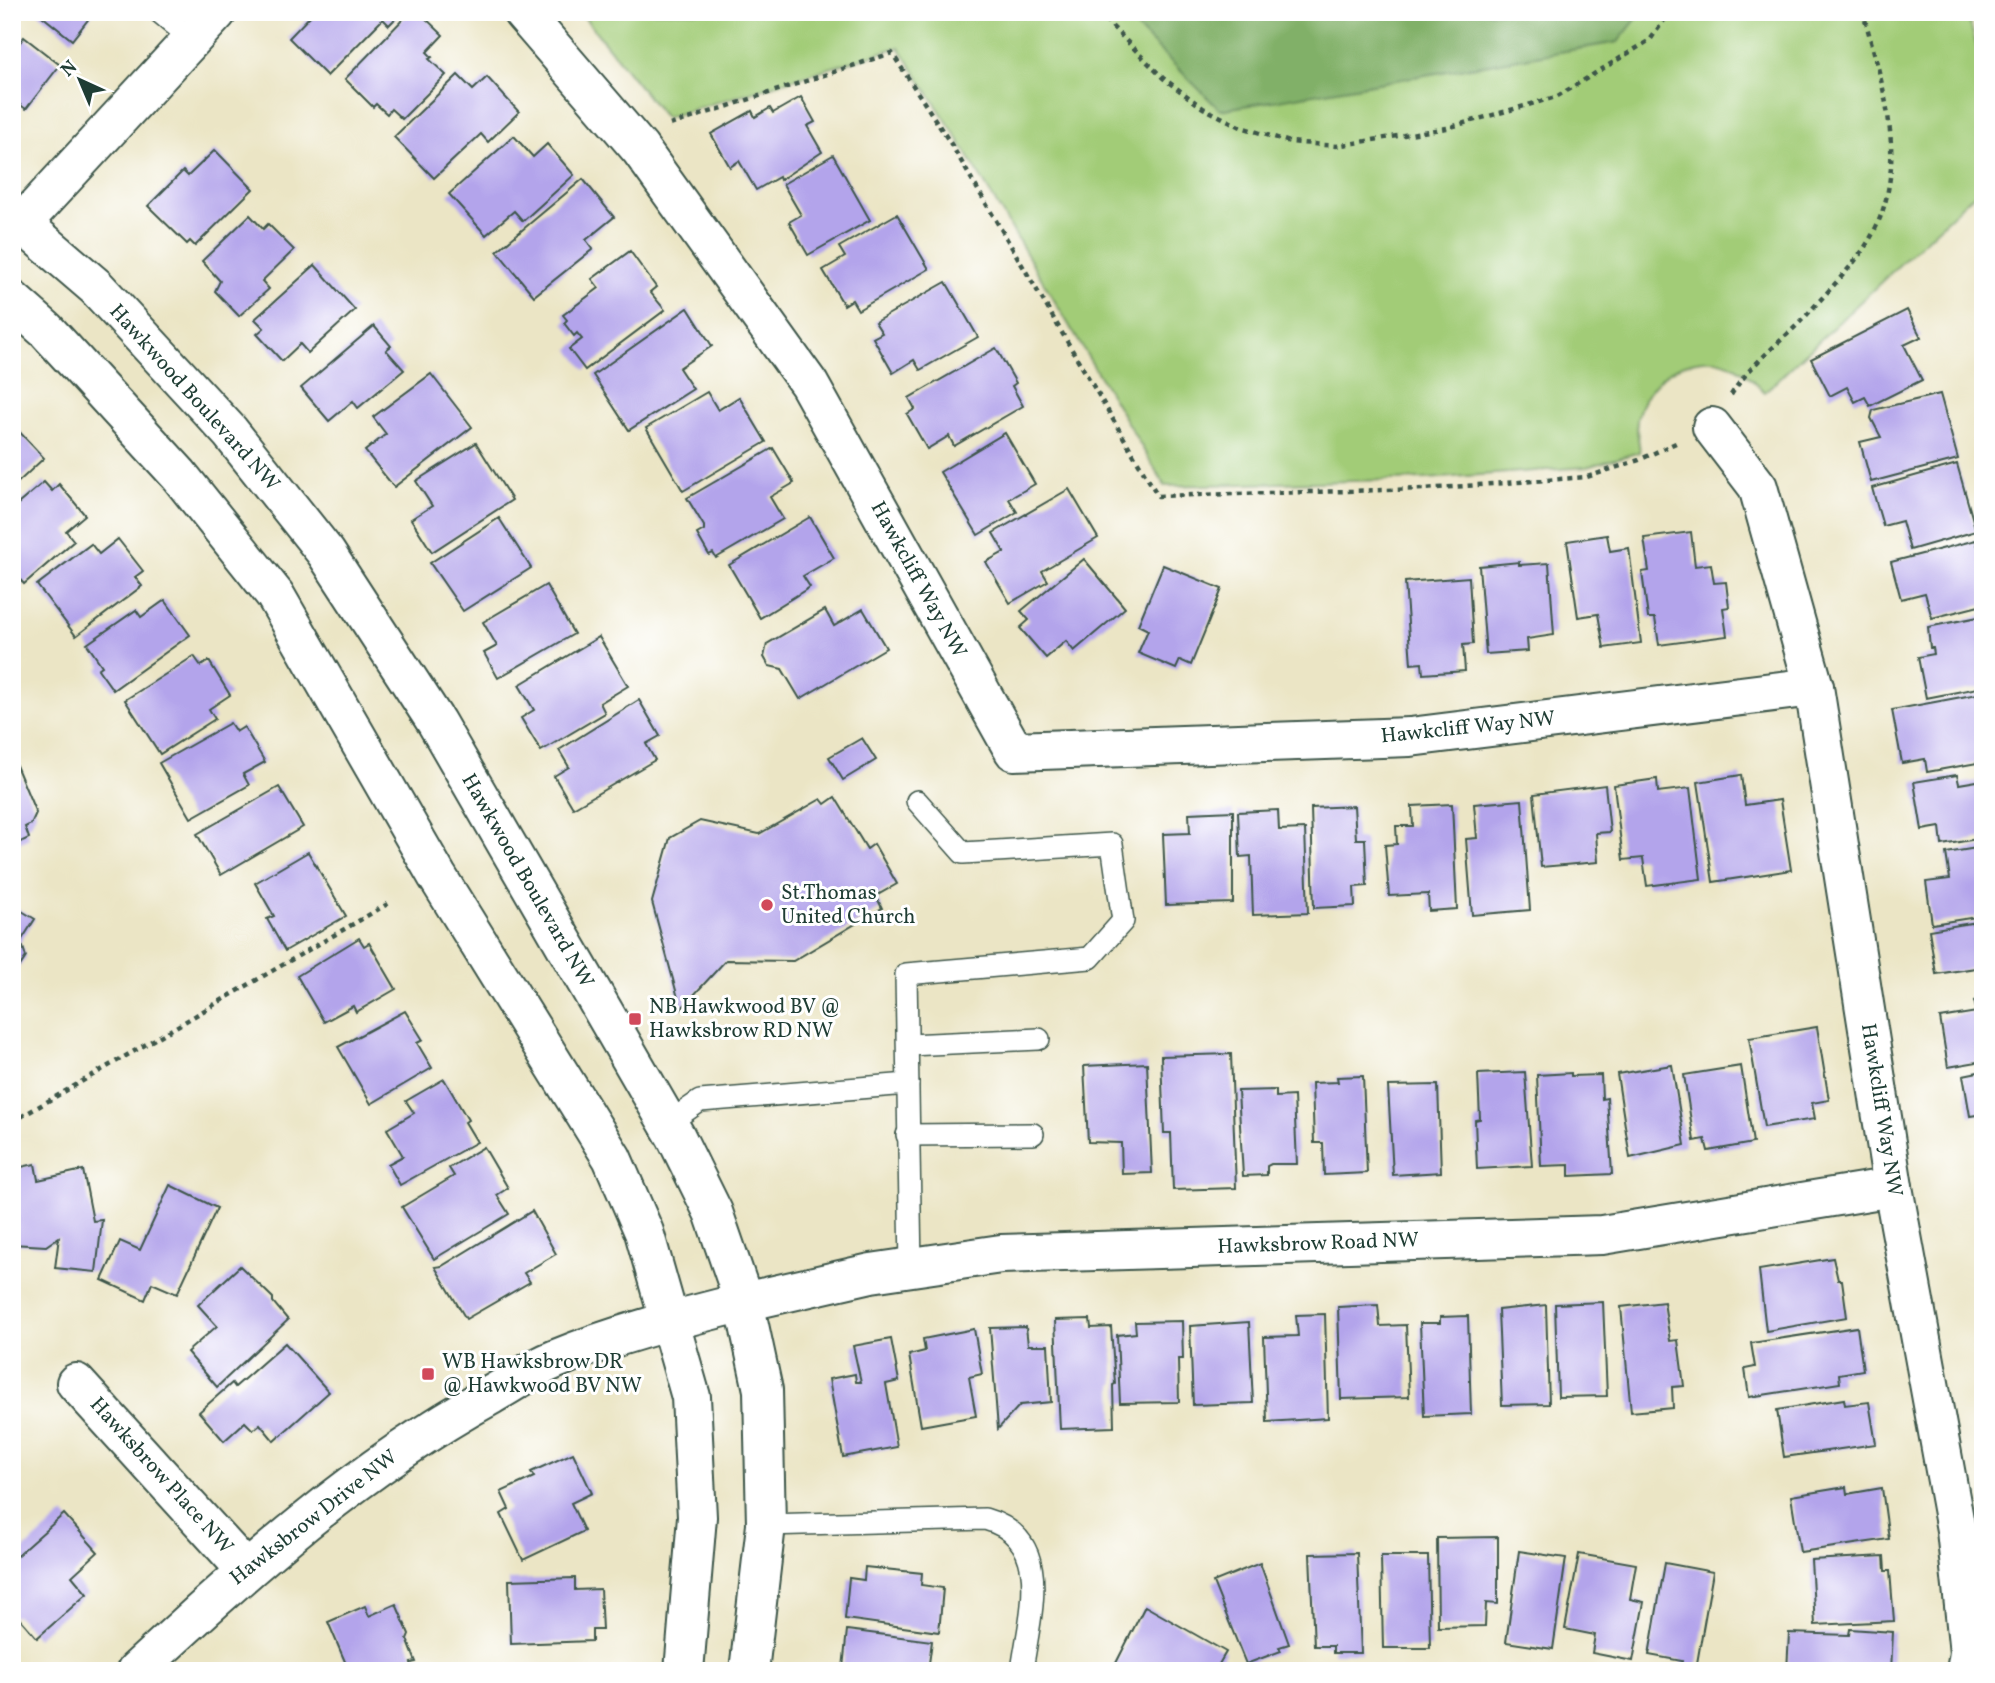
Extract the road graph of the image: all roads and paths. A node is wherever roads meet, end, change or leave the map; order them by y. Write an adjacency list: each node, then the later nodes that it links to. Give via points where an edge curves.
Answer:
1 (159, 12): 7 (lane)
2 (218, 12): 7 (street)
3 (522, 12): 8 (street, Hawkcliff Way NW)
4 (1098, 12): 5 (path, via 1163,78 1203,108 1241,127 1290,142 1336,146 1447,128 1556,97 1650,40)
5 (1670, 12)
6 (1863, 12): 11 (path, via 1892,136 1886,199 1855,260 1802,320 1745,373)
7 (193, 40): 9 (street)
8 (640, 149): 11 (path, via 673,123 892,53 951,144 1158,496 1424,489 1587,477 1639,460); 12 (street, Hawkcliff Way NW, via 809,384 1014,751 1410,737)
9 (16, 224): 19 (street, Hawkwood Boulevard NW, via 96,287 230,432 326,553 436,722)
10 (12, 300): 25 (street, via 46,330 179,475 275,595 437,876 612,1158 644,1232)
11 (1712, 427): 12 (street, via 1758,487)
12 (1814, 687): 22 (street, Hawkcliff Way NW)
13 (917, 802): 16 (lane, via 963,853 1112,844 1123,921 1090,958 906,974)
14 (391, 902): 18 (path)
15 (1039, 1039): 16 (lane)
16 (909, 1045): 17 (lane)
17 (908, 1084): 19 (lane, via 699,1101); 21 (lane)
18 (12, 1122)
19 (668, 1123): 24 (street, Hawkwood Boulevard NW, via 713,1212)
20 (1033, 1134): 21 (lane)
21 (907, 1135): 23 (lane)
22 (1893, 1187): 23 (street, Hawksbrow Road NW, via 1602,1235 1001,1254); 33 (street, Hawkcliff Way NW, via 1956,1530 1969,1653)
23 (911, 1267): 24 (street, Hawksbrow Road NW)
24 (744, 1302): 25 (street, Hawksbrow Drive NW); 27 (street, Hawkwood Boulevard NW, via 763,1391)
25 (670, 1321): 28 (street, Hawksbrow Drive NW, via 555,1359 446,1419 363,1474); 30 (street, via 691,1397 697,1517)
26 (76, 1383): 28 (street, Hawksbrow Place NW)
27 (765, 1525): 31 (street, Hawkwood Boulevard NW); 32 (lane, via 998,1522 1029,1551 1034,1575)
28 (246, 1570): 29 (street, Hawksbrow Drive NW)
29 (136, 1671)
30 (684, 1671)
31 (749, 1671)
32 (1022, 1671)
33 (1966, 1671)

